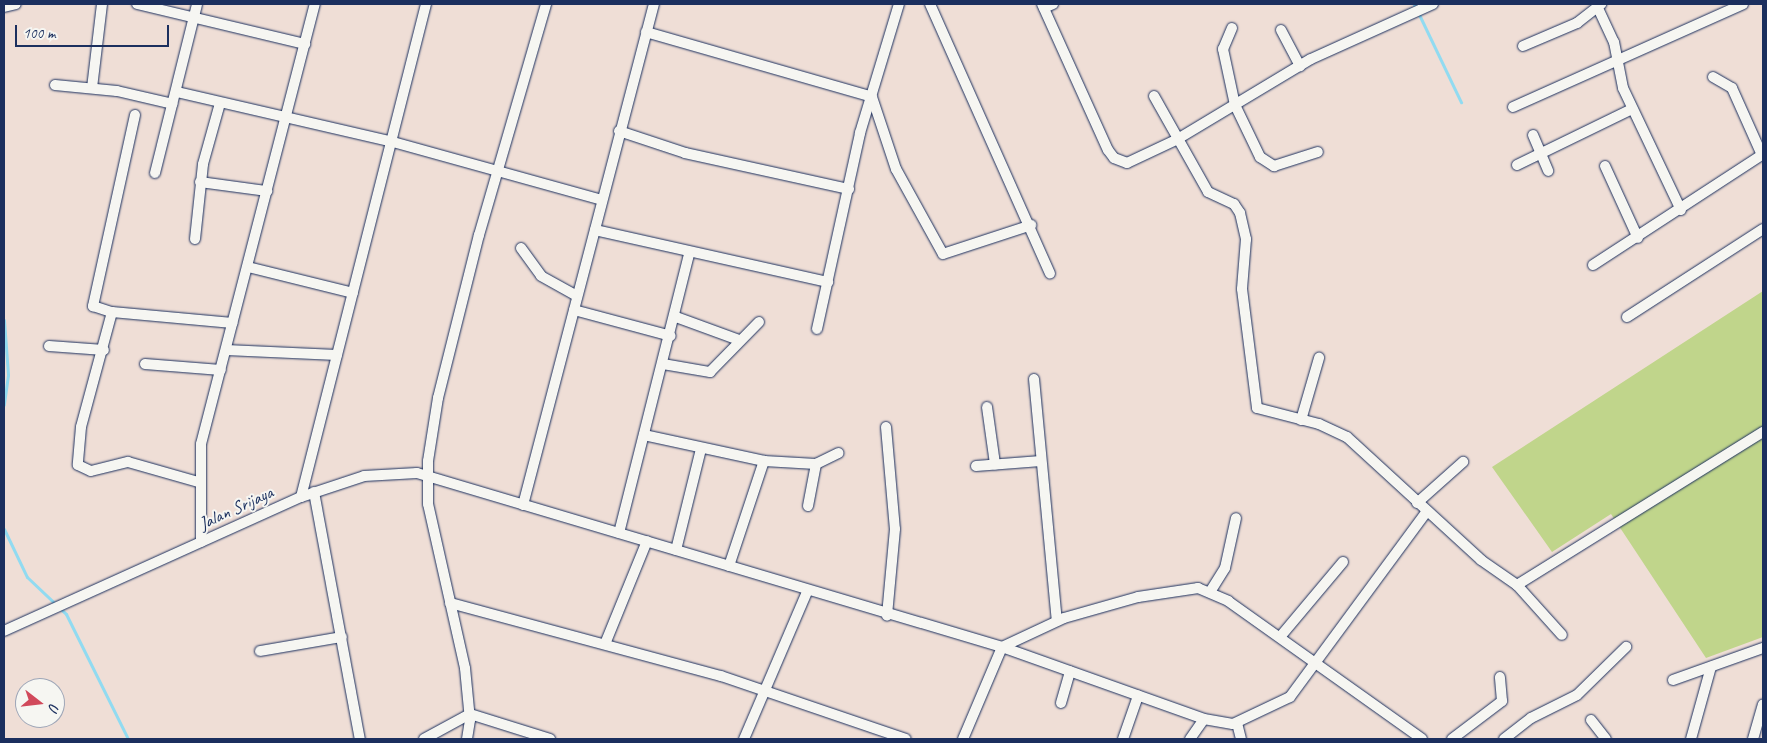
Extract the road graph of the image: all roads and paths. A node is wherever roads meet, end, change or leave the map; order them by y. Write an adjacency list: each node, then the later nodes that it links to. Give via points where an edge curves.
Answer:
1 (16, 4): 16 (street)
2 (102, 4): 28 (street)
3 (137, 4): 18 (street)
4 (197, 4): 18 (street)
5 (315, 4): 22 (street)
6 (426, 4): 42 (street)
7 (546, 4): 48 (street)
8 (654, 4): 21 (street)
9 (899, 4): 31 (street)
10 (930, 4): 56 (street)
11 (1408, 4): 17 (street)
12 (1743, 4): 24 (street)
13 (1046, 5): 41 (street, via 1114,158 1127,163)
14 (1429, 5): 17 (street)
15 (1599, 5): 23 (street, via 1577,22); 24 (street)
16 (4, 7)
17 (1415, 13): 25 (street)
18 (194, 16): 22 (street); 29 (street)
19 (1232, 28): 34 (street, via 1223,48)
20 (1281, 30): 25 (street)
21 (646, 32): 31 (street); 39 (street)
22 (305, 44): 38 (street)
23 (1523, 46)
24 (1618, 63): 35 (street); 36 (street)
25 (1300, 66): 34 (street)
26 (1713, 76): 45 (street, via 1732,88)
27 (55, 85): 28 (street)
28 (92, 88): 33 (street)
29 (177, 92): 32 (street); 33 (street)
30 (1154, 96): 41 (street)
31 (872, 97): 52 (street); 56 (street, via 896,169 943,254)
32 (220, 103): 38 (street); 51 (street)
33 (174, 104): 50 (street)
34 (1235, 105): 41 (street); 43 (street, via 1260,157 1267,164 1279,166)
35 (1513, 107)
36 (1632, 109): 44 (street); 55 (street)
37 (135, 115): 70 (street, via 92,304)
38 (285, 118): 42 (street); 53 (street)
39 (619, 131): 52 (street, via 685,153); 54 (street)
40 (1533, 135): 44 (street)
41 (1176, 140): 88 (street, via 1208,192 1234,204 1243,222 1242,288 1257,408)
42 (393, 142): 48 (street); 67 (street)
43 (1318, 152)
44 (1541, 154): 46 (street); 49 (street)
45 (1763, 155): 55 (street)
46 (1517, 165)
47 (1605, 166): 59 (street)
48 (496, 169): 54 (street); 100 (street, via 438,398)
49 (1548, 171)
50 (155, 173)
51 (200, 182): 53 (street); 60 (street)
52 (849, 189): 66 (street)
53 (267, 190): 64 (street)
54 (602, 200): 58 (street)
55 (1680, 210): 59 (street)
56 (1031, 225): 65 (street)
57 (1763, 229): 72 (street)
58 (594, 230): 62 (street); 68 (street)
59 (1638, 238): 63 (street)
60 (195, 240)
61 (522, 248): 68 (street, via 541,276)
62 (689, 254): 66 (street, via 753,263); 71 (street)
63 (1593, 265)
64 (248, 267): 67 (street); 74 (street)
65 (1050, 273)
66 (828, 282): 75 (street)
67 (353, 293): 81 (street)
68 (577, 296): 69 (street)
69 (574, 310): 76 (street); 105 (street)
70 (112, 312): 74 (street); 79 (street)
71 (676, 317): 76 (street); 77 (street)
72 (1627, 317)
73 (758, 322): 77 (street)
74 (233, 323): 80 (street)
75 (817, 329)
76 (671, 336): 84 (street)
77 (739, 340): 84 (street, via 710,372)
78 (49, 346): 79 (street)
79 (104, 350): 101 (street, via 76,450 80,469 91,471 128,462)
80 (226, 350): 81 (street); 85 (street)
81 (337, 355): 103 (street)
82 (1319, 358): 88 (street)
83 (145, 364): 85 (street)
84 (663, 364): 91 (street)
85 (221, 370): 101 (street, via 201,444)
86 (1034, 379): 95 (street)
87 (987, 407): 98 (street)
88 (1301, 420): 104 (street, via 1347,437)
89 (886, 427): 119 (street, via 895,529)
90 (1763, 432): 115 (street, via 1679,481)
91 (644, 434): 92 (street); 109 (street)
92 (701, 449): 94 (street); 112 (street)
93 (839, 453): 97 (street)
94 (764, 461): 97 (street); 114 (street)
95 (1041, 461): 98 (street); 120 (street)
96 (1463, 462): 104 (street)
97 (816, 464): 106 (street)
98 (995, 464): 99 (street)
99 (976, 466)
100 (427, 474): 102 (street, Jalan Srijaya, via 364,476); 105 (street, Jalan Srijaya); 118 (street, via 428,504)
101 (198, 482): 111 (street)
102 (314, 492): 103 (street, Jalan Srijaya); 123 (street)
103 (301, 497): 111 (street, Jalan Srijaya)
104 (1417, 503): 107 (street)
105 (523, 504): 109 (street, Jalan Srijaya)
106 (808, 506)
107 (1428, 511): 115 (street); 130 (street)
108 (1236, 518): 117 (street, via 1225,568)
109 (619, 532): 110 (street, Jalan Srijaya)
110 (647, 541): 112 (street, Jalan Srijaya); 125 (street)
111 (201, 542): 121 (street, Jalan Srijaya)
112 (676, 550): 114 (street, Jalan Srijaya)
113 (1343, 562): 124 (street)
114 (729, 566): 116 (street, Jalan Srijaya)
115 (1517, 585): 122 (street)
116 (807, 592): 119 (street, Jalan Srijaya); 135 (street)
117 (1210, 592): 120 (street, via 1186,588); 124 (street)
118 (450, 603): 125 (street); 139 (street, via 465,668)
119 (886, 616): 126 (street, Jalan Srijaya)
120 (1057, 621): 126 (street)
121 (4, 631)
122 (1562, 634)
123 (342, 637): 129 (street); 143 (street)
124 (1280, 637): 130 (street)
125 (605, 644): 135 (street)
126 (1002, 647): 132 (street, Jalan Srijaya); 149 (street)
127 (1626, 647): 155 (street, via 1577,695 1531,718)
128 (1763, 648): 131 (street)
129 (260, 651)
130 (1316, 663): 142 (street, via 1290,697); 153 (street)
131 (1711, 666): 134 (street); 157 (street)
132 (1070, 671): 136 (street, Jalan Srijaya); 137 (street)
133 (1500, 677): 154 (street, via 1502,701)
134 (1673, 680)
135 (766, 693): 147 (street); 148 (street)
136 (1138, 696): 140 (street, Jalan Srijaya); 150 (street)
137 (1061, 702)
138 (1763, 704): 158 (street)
139 (470, 714): 144 (street); 145 (street); 146 (street)
140 (1204, 719): 142 (street, Jalan Srijaya); 151 (street)
141 (1591, 720): 156 (street)
142 (1238, 722): 152 (street)
143 (360, 739)
144 (424, 739)
145 (467, 739)
146 (550, 739)
147 (744, 739)
148 (906, 739)
149 (963, 739)
150 (1124, 739)
151 (1190, 739)
152 (1241, 739)
153 (1422, 739)
154 (1452, 739)
155 (1504, 739)
156 (1606, 739)
157 (1690, 739)
158 (1753, 739)

